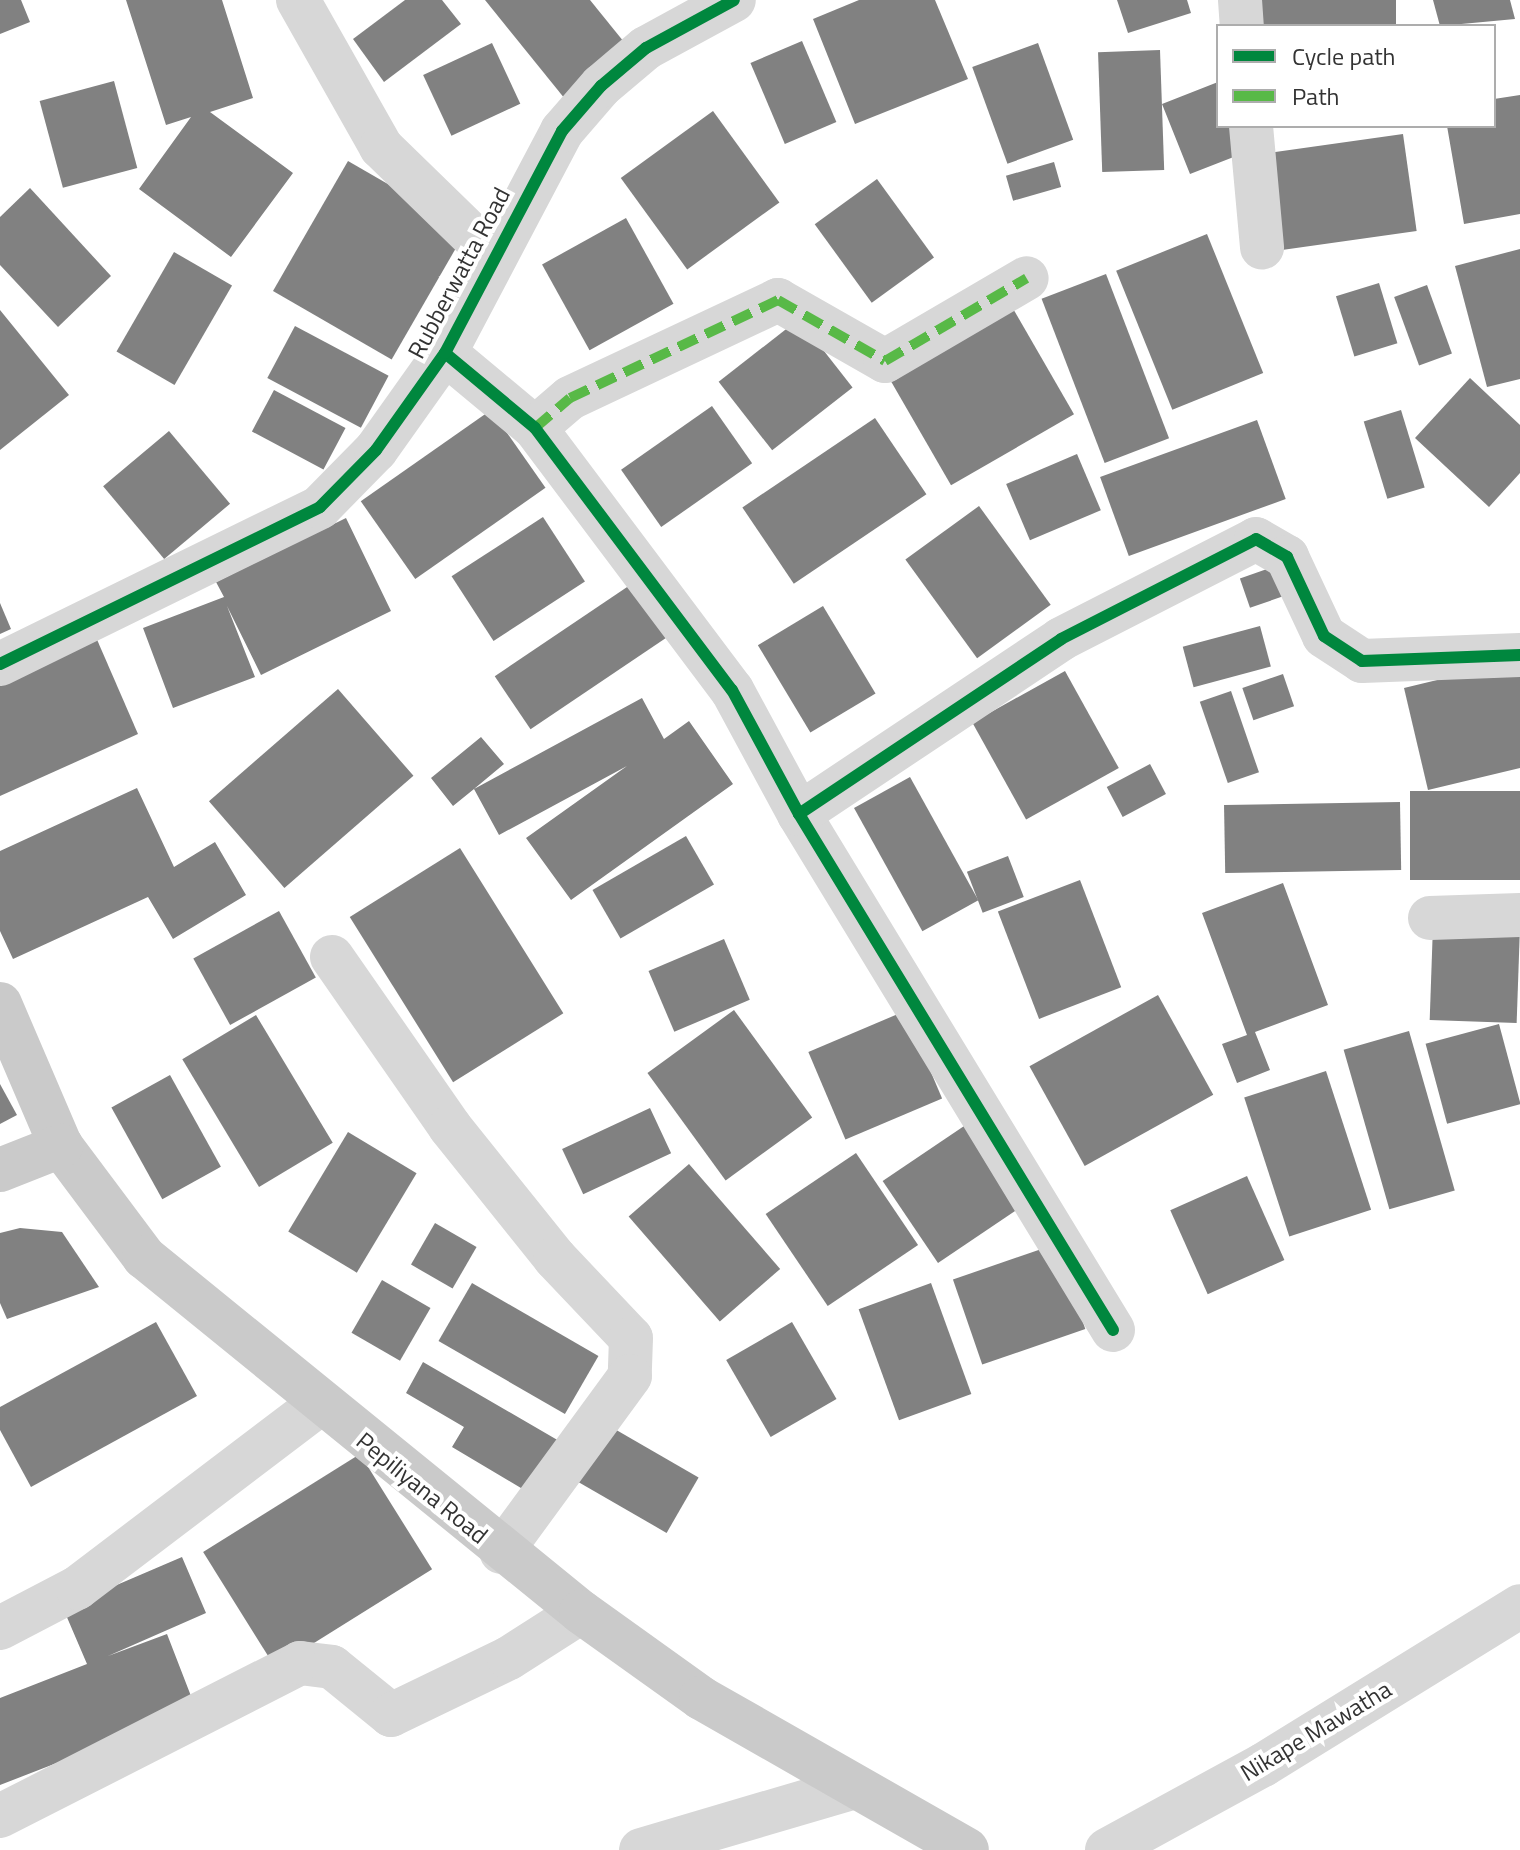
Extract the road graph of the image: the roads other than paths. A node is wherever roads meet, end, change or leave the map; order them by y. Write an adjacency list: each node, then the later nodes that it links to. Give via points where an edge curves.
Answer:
1 (298, 0): 7 (street, via 381,147)
2 (1240, 0): 4 (street)
3 (706, 5): 7 (street, Rubberwatta Road, via 601,86 562,131)
4 (1242, 24)
5 (1251, 128): 6 (street)
6 (1262, 248)
7 (493, 256): 9 (street, Rubberwatta Road)
8 (1027, 278): 10 (street, via 885,361 778,300 570,398)
9 (445, 353): 10 (street); 12 (street, Rubberwatta Road, via 376,450 320,507)
10 (535, 428): 13 (street, via 732,690)
11 (1520, 655): 13 (street, via 1362,661 1324,636 1287,557 1256,539 1061,639)
12 (0, 664)
13 (799, 814): 20 (street)
14 (1520, 915): 15 (street)
15 (1430, 918)
16 (332, 957): 22 (street, via 450,1127 564,1268 631,1338 630,1376)
17 (0, 1004): 18 (main road, Pepiliyana Road)
18 (61, 1146): 19 (main road); 21 (main road, Pepiliyana Road, via 144,1257)
19 (0, 1170)
20 (1113, 1330)
21 (319, 1404): 22 (main road, Pepiliyana Road); 25 (street, via 77,1588)
22 (501, 1552): 24 (main road, Pepiliyana Road)
23 (1520, 1606): 30 (street, Nikape Mawatha, via 1263,1765)
24 (581, 1612): 26 (main road, Pepiliyana Road, via 701,1698); 27 (street, via 509,1658 391,1715 332,1667 300,1663)
25 (0, 1628)
26 (852, 1788): 28 (main road, Pepiliyana Road); 29 (street)
27 (0, 1816)
28 (950, 1846)
29 (641, 1850)
30 (1107, 1850)

